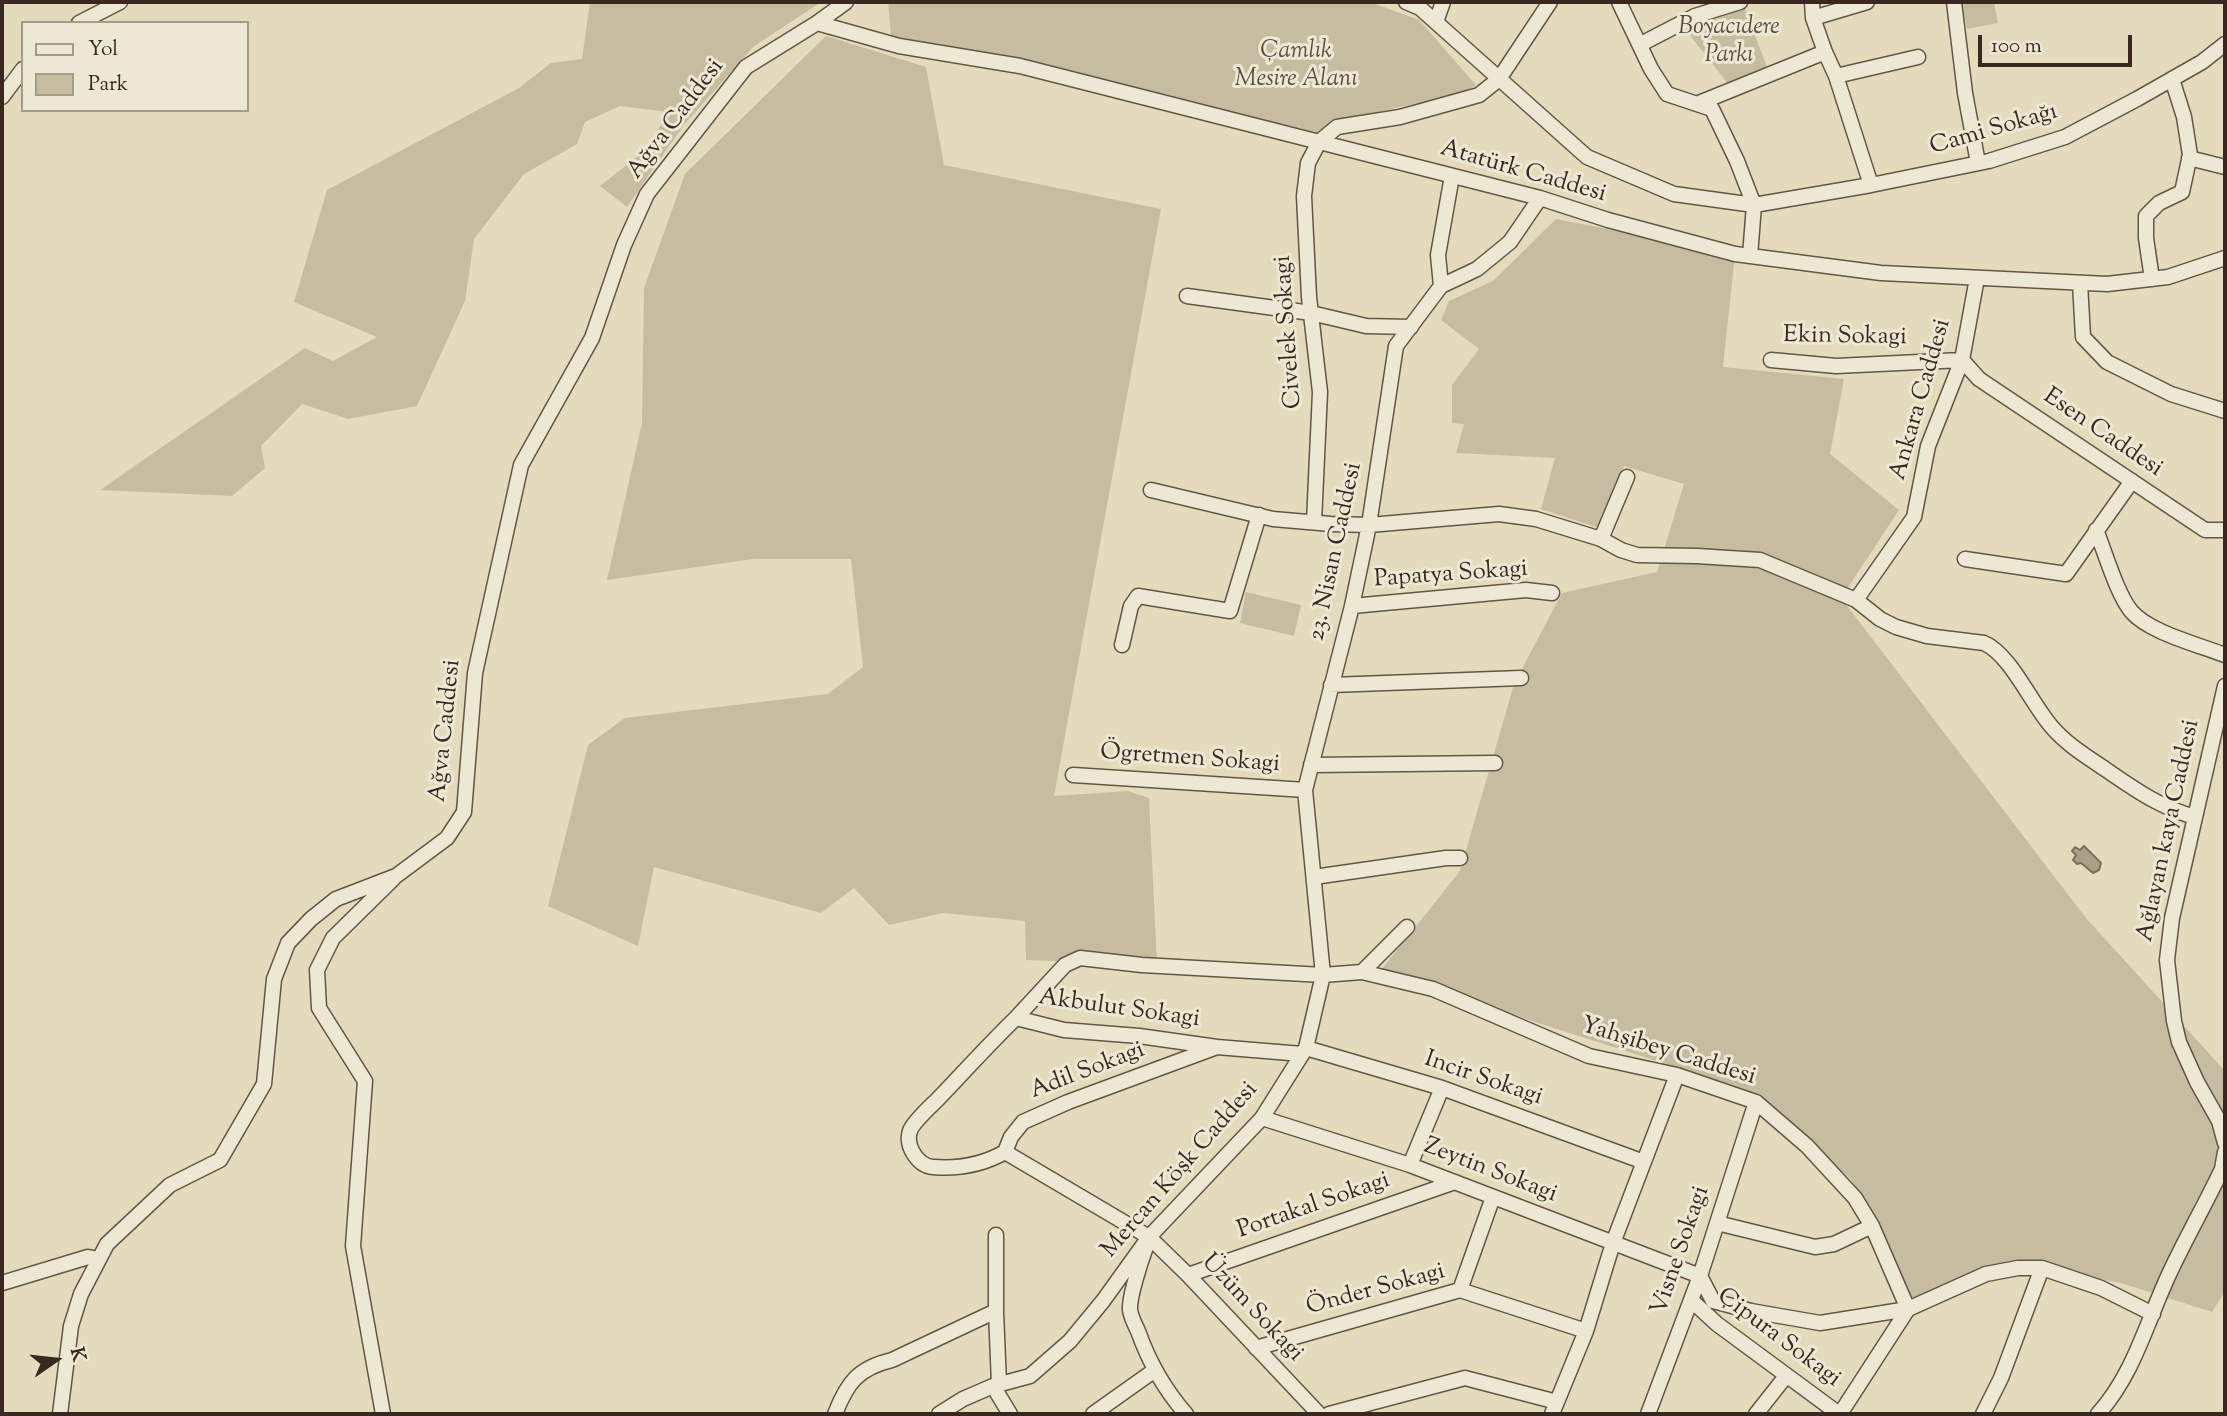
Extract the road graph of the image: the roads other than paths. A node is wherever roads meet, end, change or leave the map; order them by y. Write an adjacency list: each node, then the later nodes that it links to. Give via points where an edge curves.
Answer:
1 (120, 2): 12 (street)
2 (846, 2): 14 (street, Ağva Caddesi)
3 (1406, 2): 13 (street, Cami Sokağı)
4 (1443, 2): 13 (street)
5 (1550, 2): 21 (street)
6 (1619, 2): 15 (street)
7 (1740, 2): 15 (street, via 1695,16)
8 (1812, 2): 11 (street)
9 (1867, 2): 11 (street)
10 (1954, 2): 27 (street)
11 (1813, 18): 17 (street)
12 (83, 21)
13 (1436, 22): 21 (street, Cami Sokağı)
14 (817, 23): 25 (street, Atatürk Caddesi, via 899,46 1020,66); 69 (street, Ağva Caddesi, via 746,67 648,194 624,245 593,338 521,465 475,673 464,812 447,838)
15 (1641, 44): 24 (street, via 1667,93)
16 (2225, 44): 22 (street, Cami Sokağı)
17 (1825, 52): 20 (street); 24 (street)
18 (1918, 57): 20 (street)
19 (21, 72): 23 (street)
20 (1836, 76): 30 (street)
21 (1499, 79): 25 (street, via 1479,95 1401,117 1337,127); 32 (street, Cami Sokağı, via 1587,157 1674,194)
22 (2172, 79): 26 (street); 27 (street, Cami Sokağı, via 2065,136)
23 (2, 97)
24 (1699, 103): 32 (street, via 1712,109)
25 (1319, 142): 29 (street, Atatürk Caddesi); 40 (street, Civelek Sokagi, via 1308,163 1304,196)
26 (2189, 158): 28 (street); 36 (street, via 2182,192 2159,203 2146,216)
27 (1978, 163): 30 (street, Cami Sokağı)
28 (2225, 167)
29 (1452, 176): 31 (street, Atatürk Caddesi); 38 (street, via 1438,255)
30 (1871, 185): 32 (street, Cami Sokağı)
31 (1540, 198): 33 (street, Atatürk Caddesi); 38 (street, 23. Nisan Caddesi, via 1510,242 1476,269)
32 (1754, 205): 33 (street)
33 (1750, 256): 35 (street, Atatürk Caddesi, via 1881,273)
34 (2225, 258): 36 (street, Atatürk Caddesi)
35 (1977, 278): 37 (street, Atatürk Caddesi); 43 (street, Ankara Caddesi)
36 (2152, 279): 37 (street, Atatürk Caddesi)
37 (2080, 283): 44 (street, via 2083,337 2107,362 2171,394)
38 (1441, 286): 41 (street, 23. Nisan Caddesi)
39 (1188, 296): 40 (street)
40 (1311, 313): 41 (street, via 1366,326); 49 (street, Civelek Sokagi, via 1320,392)
41 (1410, 327): 50 (street, 23. Nisan Caddesi, via 1396,346)
42 (1771, 360): 43 (street, Ekin Sokagi, via 1836,366)
43 (1962, 360): 46 (street, Esen Caddesi, via 1979,379); 56 (street, Ankara Caddesi, via 1928,446 1914,517)
44 (2225, 411)
45 (1627, 477): 53 (street)
46 (2132, 481): 51 (street); 52 (street, Esen Caddesi, via 2205,530)
47 (1151, 490): 48 (street)
48 (1259, 515): 49 (street); 58 (street, via 1230,611 1139,596 1131,606)
49 (1314, 522): 50 (street)
50 (1369, 524): 53 (street, via 1499,514 1536,519); 57 (street, 23. Nisan Caddesi)
51 (2096, 530): 54 (street, via 2066,574); 59 (street, via 2125,603 2136,616 2152,627)
52 (2225, 530)
53 (1601, 539): 56 (street, via 1637,555 1760,560)
54 (1965, 559)
55 (1552, 593): 57 (street, Papatya Sokagi, via 1525,590)
56 (1856, 600): 67 (street, via 1881,620 1912,633 1991,646 2065,740 2153,802)
57 (1352, 606): 61 (street, 23. Nisan Caddesi)
58 (1122, 645)
59 (2225, 655)
60 (1521, 678): 61 (street)
61 (1331, 685): 64 (street, 23. Nisan Caddesi)
62 (2225, 686): 67 (street, Ağlayan kaya Caddesi)
63 (1495, 762): 64 (street)
64 (1311, 765): 66 (street, 23. Nisan Caddesi)
65 (1073, 775): 66 (street, Ögretmen Sokagi)
66 (1305, 790): 70 (street, 23. Nisan Caddesi)
67 (2195, 817): 81 (street, Ağlayan kaya Caddesi, via 2168,940 2168,981 2179,1042 2220,1121)
68 (1460, 858): 70 (street)
69 (396, 876): 94 (street, Ağva Caddesi, via 336,899 288,943 275,979 264,1084 220,1160 170,1185 107,1244); 111 (street, via 333,938 317,970 319,1008 365,1081 353,1245)
70 (1314, 877): 73 (street, 23. Nisan Caddesi)
71 (1407, 927): 72 (street)
72 (1362, 972): 73 (street); 77 (street, Yahşibey Caddesi, via 1433,989 1589,1056)
73 (1323, 975): 74 (street, via 1080,958 1065,965); 76 (street, Mercan Köşk Caddesi)
74 (1016, 1018): 75 (street, Akbulut Sokagi, via 1063,1030); 82 (street, Akbulut Sokagi, via 924,1113 910,1131)
75 (1217, 1047): 76 (street, Akbulut Sokagi); 83 (street, Adil Sokagi, via 1023,1122)
76 (1304, 1051): 78 (street, Incir Sokagi); 80 (street, Mercan Köşk Caddesi)
77 (1677, 1075): 79 (street, Yahşibey Caddesi); 85 (street)
78 (1442, 1088): 85 (street, Incir Sokagi); 86 (street)
79 (1756, 1102): 89 (street, Visne Sokagi); 90 (street, Yahşibey Caddesi, via 1823,1163 1855,1198)
80 (1262, 1118): 86 (street, Zeytin Sokagi); 92 (street, Mercan Köşk Caddesi)
81 (2225, 1143)
82 (910, 1145): 83 (street, Adil Sokagi, via 929,1167 953,1168 991,1160)
83 (1005, 1152): 92 (street, Üzüm Sokagi)
84 (2225, 1153): 103 (street, via 2222,1169)
85 (1644, 1162): 93 (street)
86 (1410, 1165): 87 (street, Zeytin Sokagi)
87 (1455, 1182): 88 (street, Zeytin Sokagi); 96 (street, Portakal Sokagi)
88 (1493, 1197): 93 (street, Zeytin Sokagi); 99 (street)
89 (1717, 1223): 90 (street, via 1820,1247); 97 (street, Visne Sokagi)
90 (1872, 1226): 101 (street, Yahşibey Caddesi)
91 (996, 1235): 102 (street)
92 (1149, 1237): 96 (street, Üzüm Sokagi); 106 (street, via 1130,1310); 108 (street, Mercan Köşk Caddesi, via 1070,1341 1030,1376)
93 (1613, 1243): 97 (street, Zeytin Sokagi); 104 (street)
94 (98, 1259): 98 (street, via 88,1257); 110 (street, Ağva Caddesi, via 80,1294 71,1326)
95 (2042, 1268): 101 (street, via 1986,1274); 103 (street, via 2101,1288); 122 (street)
96 (1188, 1275): 105 (street, Üzüm Sokagi)
97 (1700, 1276): 100 (street, Visne Sokagi); 101 (street, via 1713,1301 1820,1323)
98 (2, 1283)
99 (1460, 1290): 104 (street, Önder Sokagi); 105 (street, Önder Sokagi)
100 (1690, 1300): 107 (street, Çipura Sokagi); 119 (street, Visne Sokagi)
101 (1908, 1309): 121 (street)
102 (996, 1311): 108 (street); 112 (street, via 892,1360 874,1364 856,1376)
103 (2153, 1314): 123 (street, via 2129,1371)
104 (1586, 1331): 109 (street)
105 (1256, 1348): 117 (street, Üzüm Sokagi)
106 (1155, 1370): 115 (street); 116 (street)
107 (1786, 1376): 120 (street); 121 (street, Çipura Sokagi)
108 (996, 1385): 113 (street, Mercan Köşk Caddesi); 114 (street)
109 (1555, 1408): 118 (street, via 1465,1378)
110 (60, 1414)
111 (383, 1414)
112 (835, 1414)
113 (939, 1414)
114 (1010, 1414)
115 (1093, 1414)
116 (1186, 1414)
117 (1319, 1414)
118 (1329, 1414)
119 (1648, 1414)
120 (1756, 1414)
121 (1840, 1414)
122 (1983, 1414)
123 (2098, 1414)

